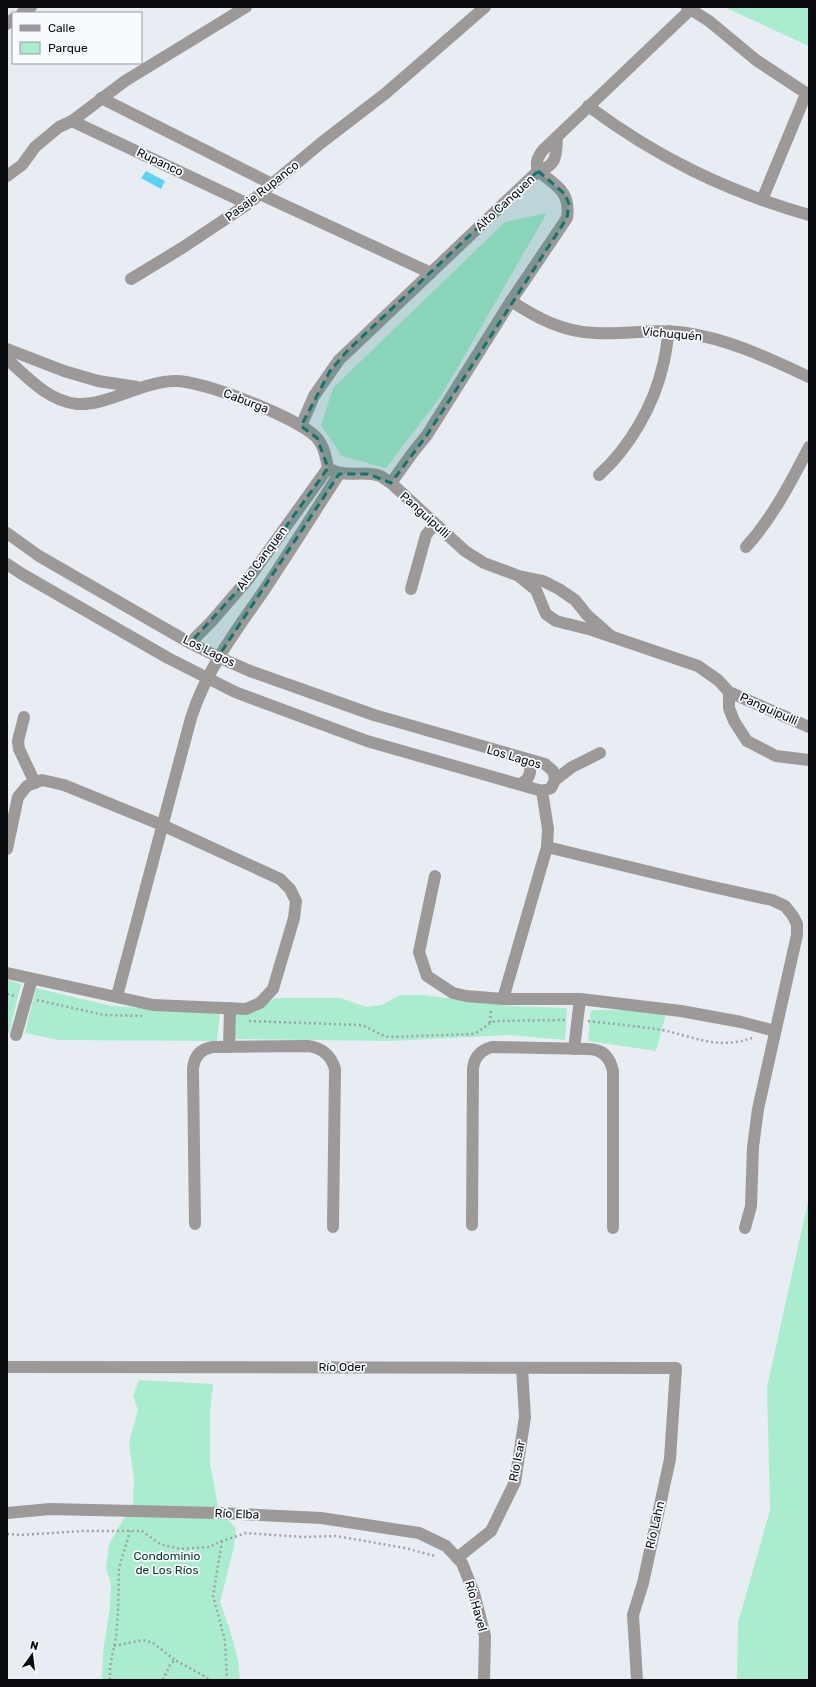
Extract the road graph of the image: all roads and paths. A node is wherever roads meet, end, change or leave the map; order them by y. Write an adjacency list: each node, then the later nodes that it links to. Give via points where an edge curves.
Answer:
1 (246, 7): 5 (street)
2 (485, 7): 10 (street, Pasaje Rupanco, via 386,94)
3 (689, 8): 4 (street, via 756,60); 6 (street)
4 (808, 94): 12 (street)
5 (101, 98): 7 (street); 10 (street)
6 (588, 106): 8 (street, via 539,155 536,165); 12 (street, via 619,129 665,157 723,186)
7 (72, 121): 9 (street, via 59,127 35,147 22,165); 13 (street, Rupanco)
8 (538, 171): 15 (street, Alto Canquen); 17 (street, Alto Canquen, via 565,194 569,204 567,218)
9 (7, 176)
10 (272, 184): 11 (street, Pasaje Rupanco)
11 (260, 194): 13 (street, Pasaje Rupanco); 15 (street)
12 (762, 200): 14 (street)
13 (248, 204): 16 (street, Pasaje Rupanco)
14 (809, 215)
15 (431, 273): 23 (street, Alto Canquen, via 339,360 314,396)
16 (131, 279)
17 (511, 301): 18 (street, Vichuquén, via 546,322 577,331); 28 (street, Alto Canquen, via 427,436)
18 (669, 331): 21 (street, Vichuquén, via 738,346); 27 (street, via 661,371 643,417 628,443)
19 (7, 349): 22 (street, Caburga, via 98,381)
20 (7, 359): 22 (street, Caburga, via 39,388 77,404 97,402)
21 (809, 377)
22 (138, 387): 23 (street, Caburga, via 175,380 204,385 274,412)
23 (301, 426): 25 (street, Caburga, via 317,438 325,453)
24 (809, 447): 31 (street, via 782,497 761,530)
25 (328, 468): 26 (street, Panguipulli); 34 (street, Alto Canquen)
26 (339, 474): 28 (street, Panguipulli, via 380,476); 35 (street, Alto Canquen)
27 (599, 475)
28 (390, 483): 29 (street, Panguipulli)
29 (435, 524): 33 (street, Panguipulli, via 465,551 484,563); 36 (street, via 426,535)
30 (7, 533): 38 (street, Los Lagos, via 39,556)
31 (746, 547)
32 (7, 564): 40 (street, Los Lagos)
33 (519, 576): 37 (street, Panguipulli, via 543,581 559,588); 37 (street, Panguipulli, via 536,590 546,614 556,621)
34 (249, 578): 35 (street); 38 (street, Alto Canquen)
35 (266, 588): 39 (street, Alto Canquen)
36 (411, 589)
37 (612, 637): 41 (street, Panguipulli, via 698,666 718,680)
38 (190, 643): 39 (street, Los Lagos)
39 (218, 657): 40 (street, Alto Canquen); 45 (street, Los Lagos, via 374,715)
40 (207, 678): 49 (street, Los Lagos, via 234,692 367,741); 51 (street, Alto Canquen, via 191,718)
41 (729, 692): 43 (street, Panguipulli); 46 (street, Panguipulli, via 729,708 747,741 776,756)
42 (24, 717): 48 (street, via 18,741 19,749)
43 (809, 727)
44 (600, 753): 47 (street, via 572,767)
45 (526, 759): 47 (street, Los Lagos, via 545,764 553,771); 49 (street, via 530,766 530,775)
46 (809, 760)
47 (554, 780): 50 (street, Los Lagos, via 551,788)
48 (35, 783): 51 (street, via 42,780 64,785); 53 (street, via 27,786 18,797)
49 (520, 784): 50 (street, Los Lagos)
50 (542, 791): 52 (street, via 548,829)
51 (162, 825): 58 (street, Alto Canquen); 62 (street, via 280,879 296,901 294,918 273,989 260,1003 246,1009)
52 (547, 847): 60 (street); 66 (street, via 772,900 785,906 795,920 797,930)
53 (7, 849)
54 (435, 876): 60 (street, via 419,952 427,976 453,993)
55 (7, 973): 56 (street)
56 (32, 979): 58 (street); 59 (street)
57 (7, 994): 59 (path)
58 (117, 996): 62 (street, via 153,1004)
59 (27, 998): 63 (path, via 104,1014); 67 (street)
60 (503, 999): 61 (street)
61 (580, 999): 64 (street); 66 (street, via 681,1011)
62 (230, 1008): 65 (street)
63 (143, 1016)
64 (577, 1020): 65 (path, via 495,1021 474,1034 389,1037 368,1026 360,1025); 68 (path, via 661,1030 720,1044); 70 (street)
65 (229, 1021): 69 (street)
66 (775, 1031): 75 (street, via 755,1127 751,1206)
67 (16, 1035)
68 (754, 1038)
69 (229, 1047): 71 (street, via 204,1049 193,1063); 73 (street, via 313,1047 330,1057 336,1075)
70 (574, 1049): 72 (street, via 492,1047 481,1052 475,1060); 74 (street, via 598,1051 606,1056 612,1065)
71 (195, 1224)
72 (472, 1225)
73 (334, 1227)
74 (613, 1228)
75 (745, 1228)
76 (7, 1367): 77 (street, Río Oder)
77 (522, 1368): 78 (street, Río Oder); 84 (street, Río Isar, via 525,1417 515,1482 491,1531)
78 (676, 1368): 92 (street, Río Lahn, via 670,1459 634,1615)
79 (7, 1513): 84 (street, Río Elba, via 50,1509 321,1518 419,1533 446,1546)
80 (130, 1531): 81 (path, via 82,1530); 82 (path, via 142,1531 160,1544 180,1549 209,1547); 85 (path, via 119,1568)
81 (7, 1534)
82 (222, 1540): 83 (path, via 246,1533 304,1537 336,1536); 90 (path, via 213,1596 225,1641)
83 (438, 1556)
84 (457, 1558): 91 (street, Río Havel, via 462,1563 474,1593 485,1636)
85 (114, 1646): 86 (path, via 143,1640 153,1643); 87 (path)
86 (175, 1660): 88 (path); 89 (path)
87 (110, 1680)
88 (163, 1680)
89 (209, 1680)
90 (227, 1680)
91 (484, 1680)
92 (637, 1680)

